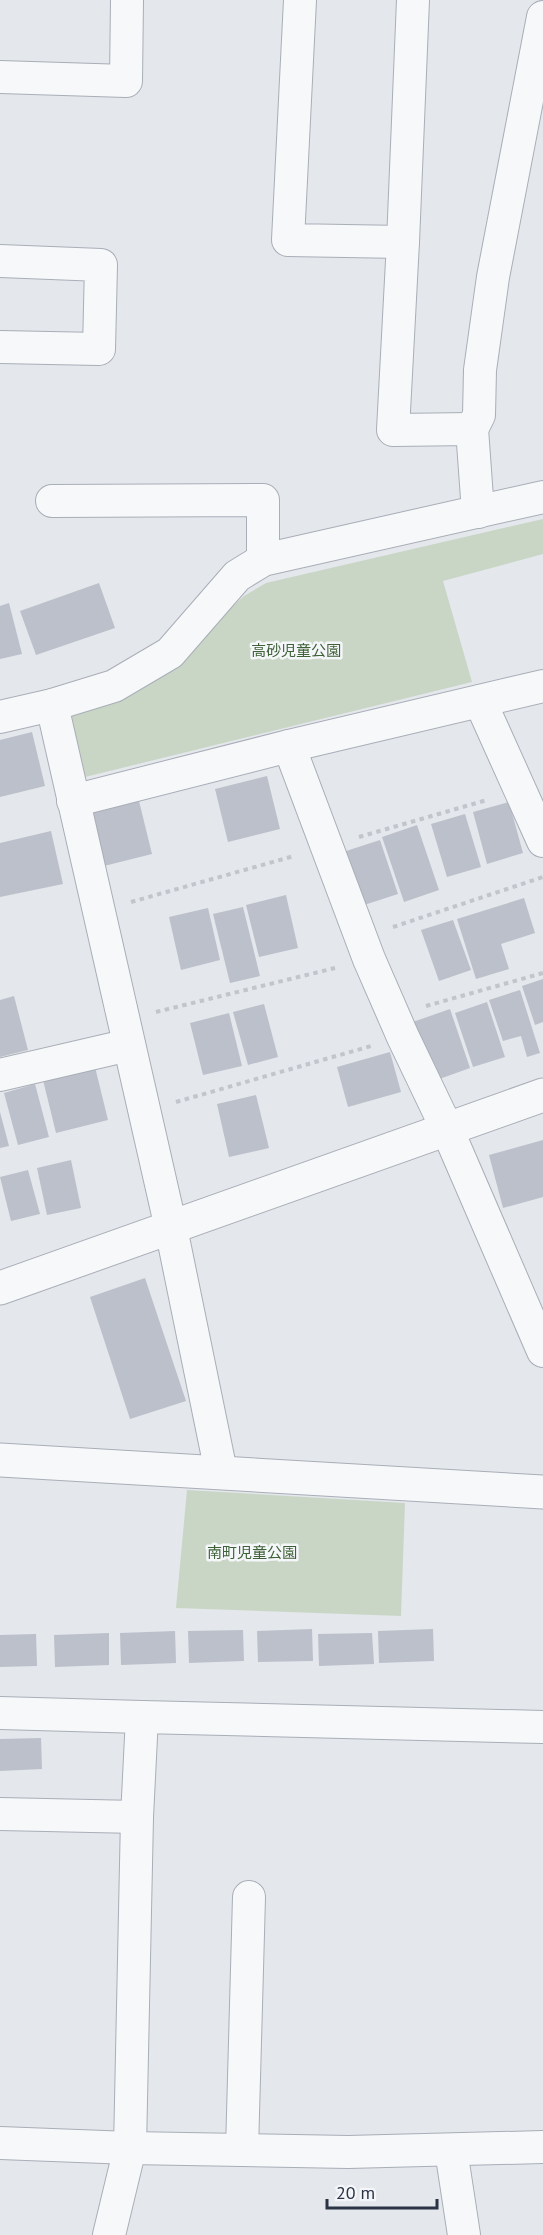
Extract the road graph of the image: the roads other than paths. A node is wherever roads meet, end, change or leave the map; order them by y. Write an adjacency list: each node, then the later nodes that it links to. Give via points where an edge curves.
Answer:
1 (128, 0): 5 (street, via 126,81)
2 (300, 0): 6 (street, via 288,240)
3 (412, 0): 6 (street)
4 (543, 17): 9 (street, via 493,277 480,370 479,415)
5 (0, 77)
6 (403, 242): 9 (street, via 393,430)
7 (0, 261): 8 (street, via 101,265 99,349)
8 (0, 346)
9 (472, 429): 12 (street)
10 (543, 497): 12 (street)
11 (52, 501): 13 (street, via 263,500)
12 (478, 512): 13 (street)
13 (263, 560): 16 (street, via 237,576 170,653 114,686)
14 (543, 686): 15 (street)
15 (480, 701): 18 (street); 20 (street)
16 (52, 705): 17 (street); 19 (street)
17 (0, 717)
18 (289, 746): 19 (street); 24 (street, via 365,949)
19 (73, 801): 21 (street)
20 (543, 841)
21 (126, 1033): 22 (street); 25 (street)
22 (0, 1074)
23 (543, 1095): 24 (street)
24 (447, 1129): 25 (street); 27 (street)
25 (171, 1228): 26 (street); 29 (street)
26 (0, 1288)
27 (543, 1351)
28 (0, 1460): 29 (street)
29 (221, 1472): 30 (street)
30 (543, 1492)
31 (0, 1713): 32 (street)
32 (142, 1717): 33 (street); 35 (street)
33 (543, 1727)
34 (0, 1814): 35 (street)
35 (137, 1817): 39 (street)
36 (249, 1897): 40 (street)
37 (0, 2143): 39 (street)
38 (543, 2147): 41 (street)
39 (130, 2148): 40 (street); 42 (street)
40 (242, 2150): 41 (street)
41 (451, 2150): 43 (street)
42 (109, 2235)
43 (464, 2235)

